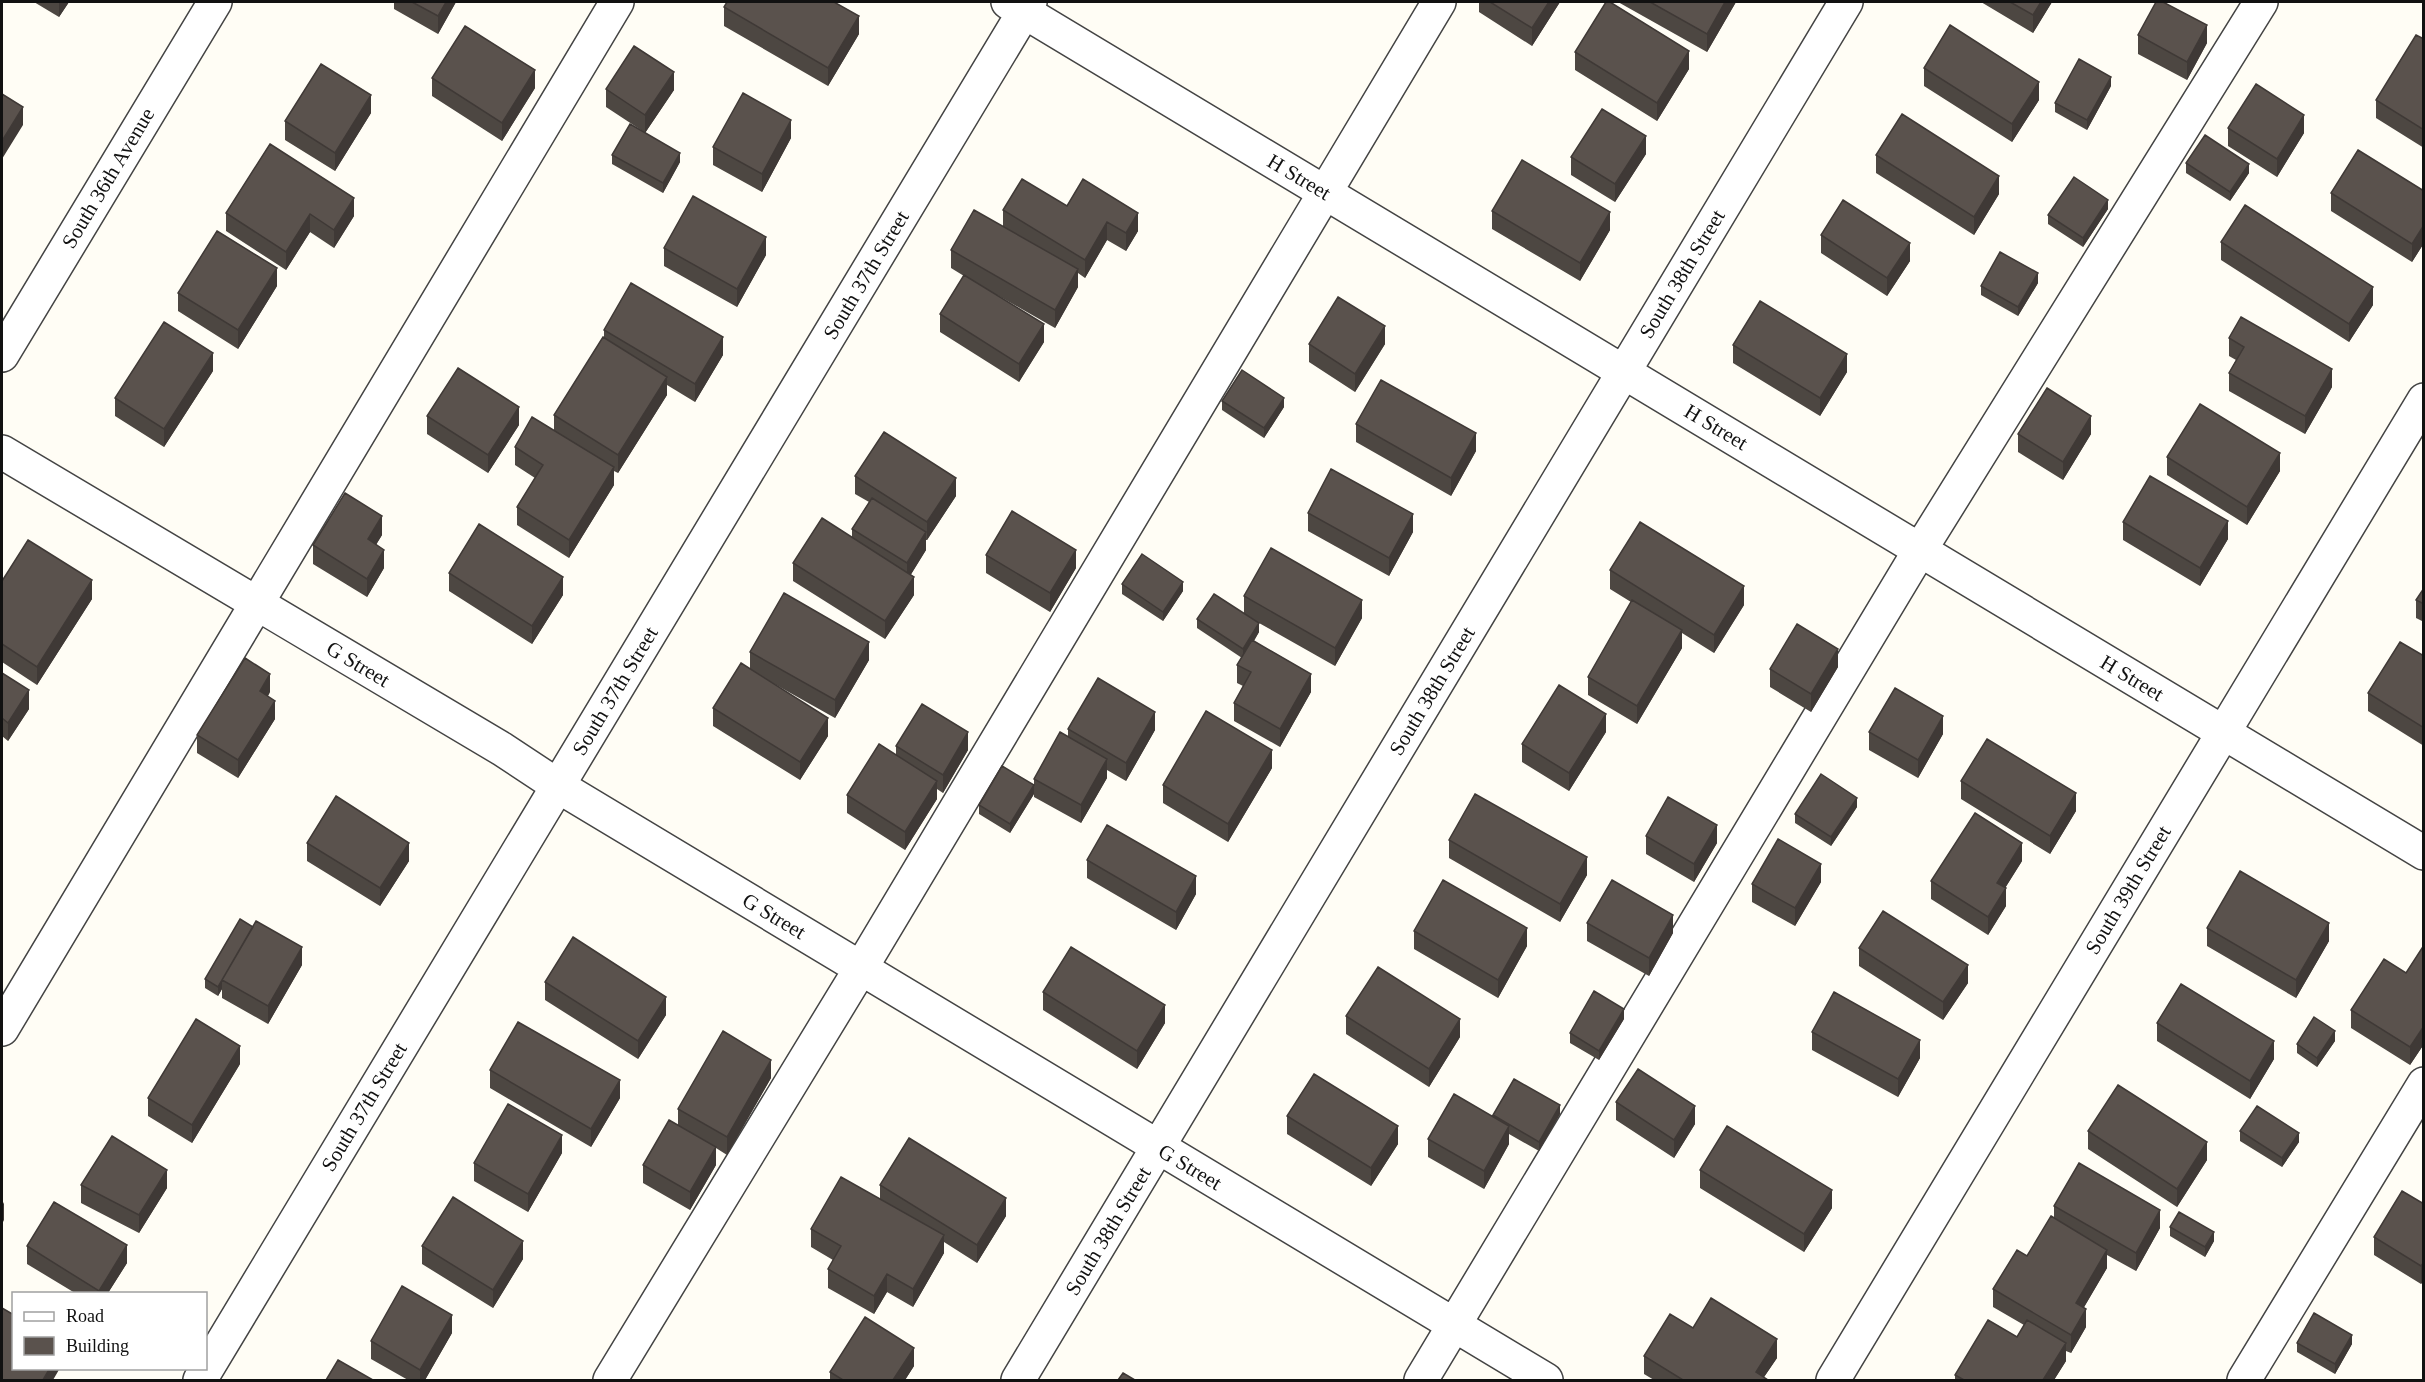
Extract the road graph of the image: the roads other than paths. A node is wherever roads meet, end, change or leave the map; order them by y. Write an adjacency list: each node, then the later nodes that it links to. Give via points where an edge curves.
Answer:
1 (215, 2): 8 (street, South 36th Avenue)
2 (617, 2): 13 (street)
3 (1439, 2): 7 (street)
4 (1846, 2): 9 (street, South 38th Street)
5 (2261, 2): 12 (street)
6 (1021, 5): 7 (street, H Street); 15 (street, South 37th Street)
7 (1325, 192): 9 (street, H Street); 17 (street)
8 (2, 355)
9 (1623, 371): 12 (street, H Street); 20 (street, South 38th Street)
10 (2424, 400): 14 (street, South 39th Street)
11 (2, 452): 13 (street, G Street)
12 (1920, 550): 14 (street, H Street); 21 (street)
13 (256, 603): 15 (street, G Street); 18 (street)
14 (2223, 733): 16 (street, H Street); 27 (street, South 39th Street)
15 (558, 786): 17 (street, G Street); 22 (street, South 37th Street)
16 (2424, 853)
17 (861, 968): 20 (street, G Street); 23 (street)
18 (2, 1029)
19 (2424, 1084): 28 (street)
20 (1159, 1148): 21 (street, G Street); 24 (street, South 38th Street)
21 (1454, 1325): 25 (street); 26 (street, G Street)
22 (207, 1368)
23 (610, 1380)
24 (1018, 1380)
25 (1421, 1380)
26 (1546, 1380)
27 (1833, 1380)
28 (2244, 1380)

